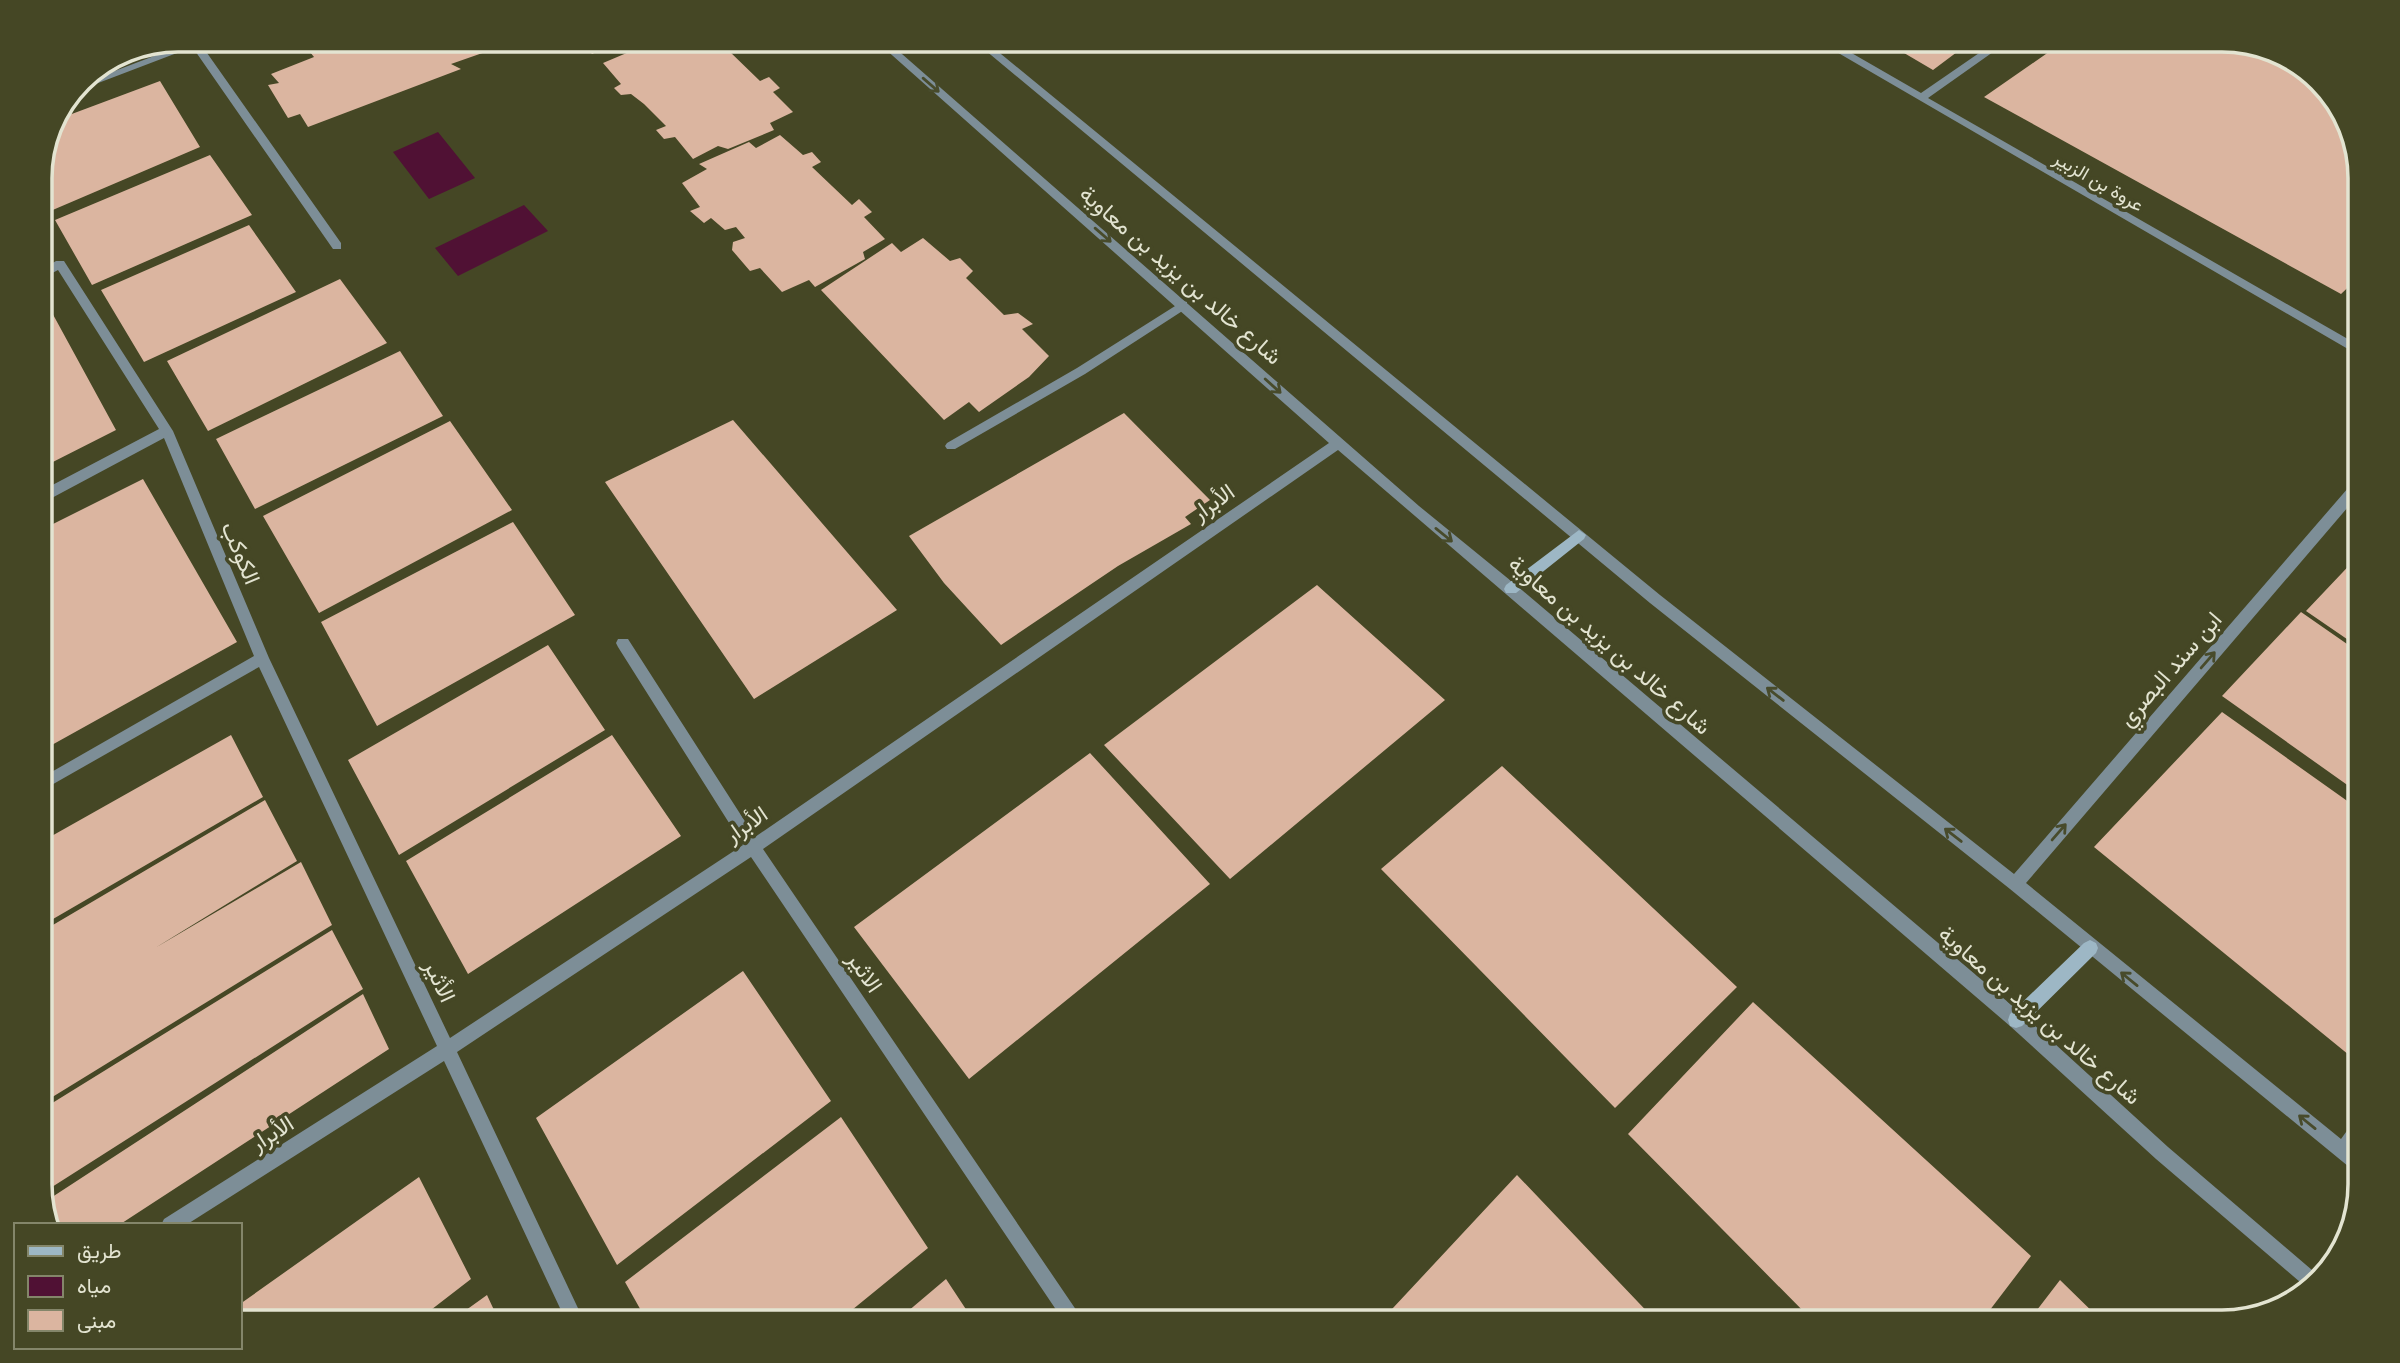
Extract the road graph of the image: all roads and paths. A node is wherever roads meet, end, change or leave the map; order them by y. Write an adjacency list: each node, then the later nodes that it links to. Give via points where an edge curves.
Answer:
1 (208, 52): 9 (street)
2 (894, 52): 11 (street, شارع خالد بن يزيد بن معاوية, one-way to 11)
3 (993, 52): 18 (street)
4 (1842, 52): 8 (street, عروة بن الزبير)
5 (1988, 52): 8 (street)
6 (173, 53): 7 (street)
7 (100, 80)
8 (1921, 98): 12 (street, عروة بن الزبير)
9 (337, 246)
10 (53, 268): 13 (street, الكوكب, via 60,264)
11 (1182, 305): 14 (street, شارع خالد بن يزيد بن معاوية, one-way to 14); 15 (street)
12 (2347, 340)
13 (167, 430): 16 (street); 21 (street, الكوكب)
14 (1337, 444): 19 (street, شارع خالد بن يزيد بن معاوية, one-way to 19); 23 (street, الأبرار)
15 (951, 446)
16 (53, 491)
17 (2347, 499): 24 (street, ابن سند البصري, one-way to 17)
18 (1579, 535): 19 (main road); 24 (street, one-way to 18)
19 (1511, 589): 26 (street, شارع خالد بن يزيد بن معاوية)
20 (623, 643): 23 (street, الاثير)
21 (262, 658): 22 (street); 27 (street, الأثير)
22 (53, 778)
23 (753, 847): 27 (street, الأبرار); 34 (street, الاثير)
24 (2015, 884): 25 (street)
25 (2090, 948): 26 (main road); 29 (street, one-way to 25)
26 (2016, 1020): 32 (street, شارع خالد بن يزيد بن معاوية)
27 (447, 1049): 31 (street, الأبرار); 33 (street, الأثير)
28 (2348, 1144): 29 (street)
29 (2343, 1151): 30 (street)
30 (2348, 1155)
31 (173, 1223)
32 (2307, 1277)
33 (570, 1310)
34 (1067, 1310)

